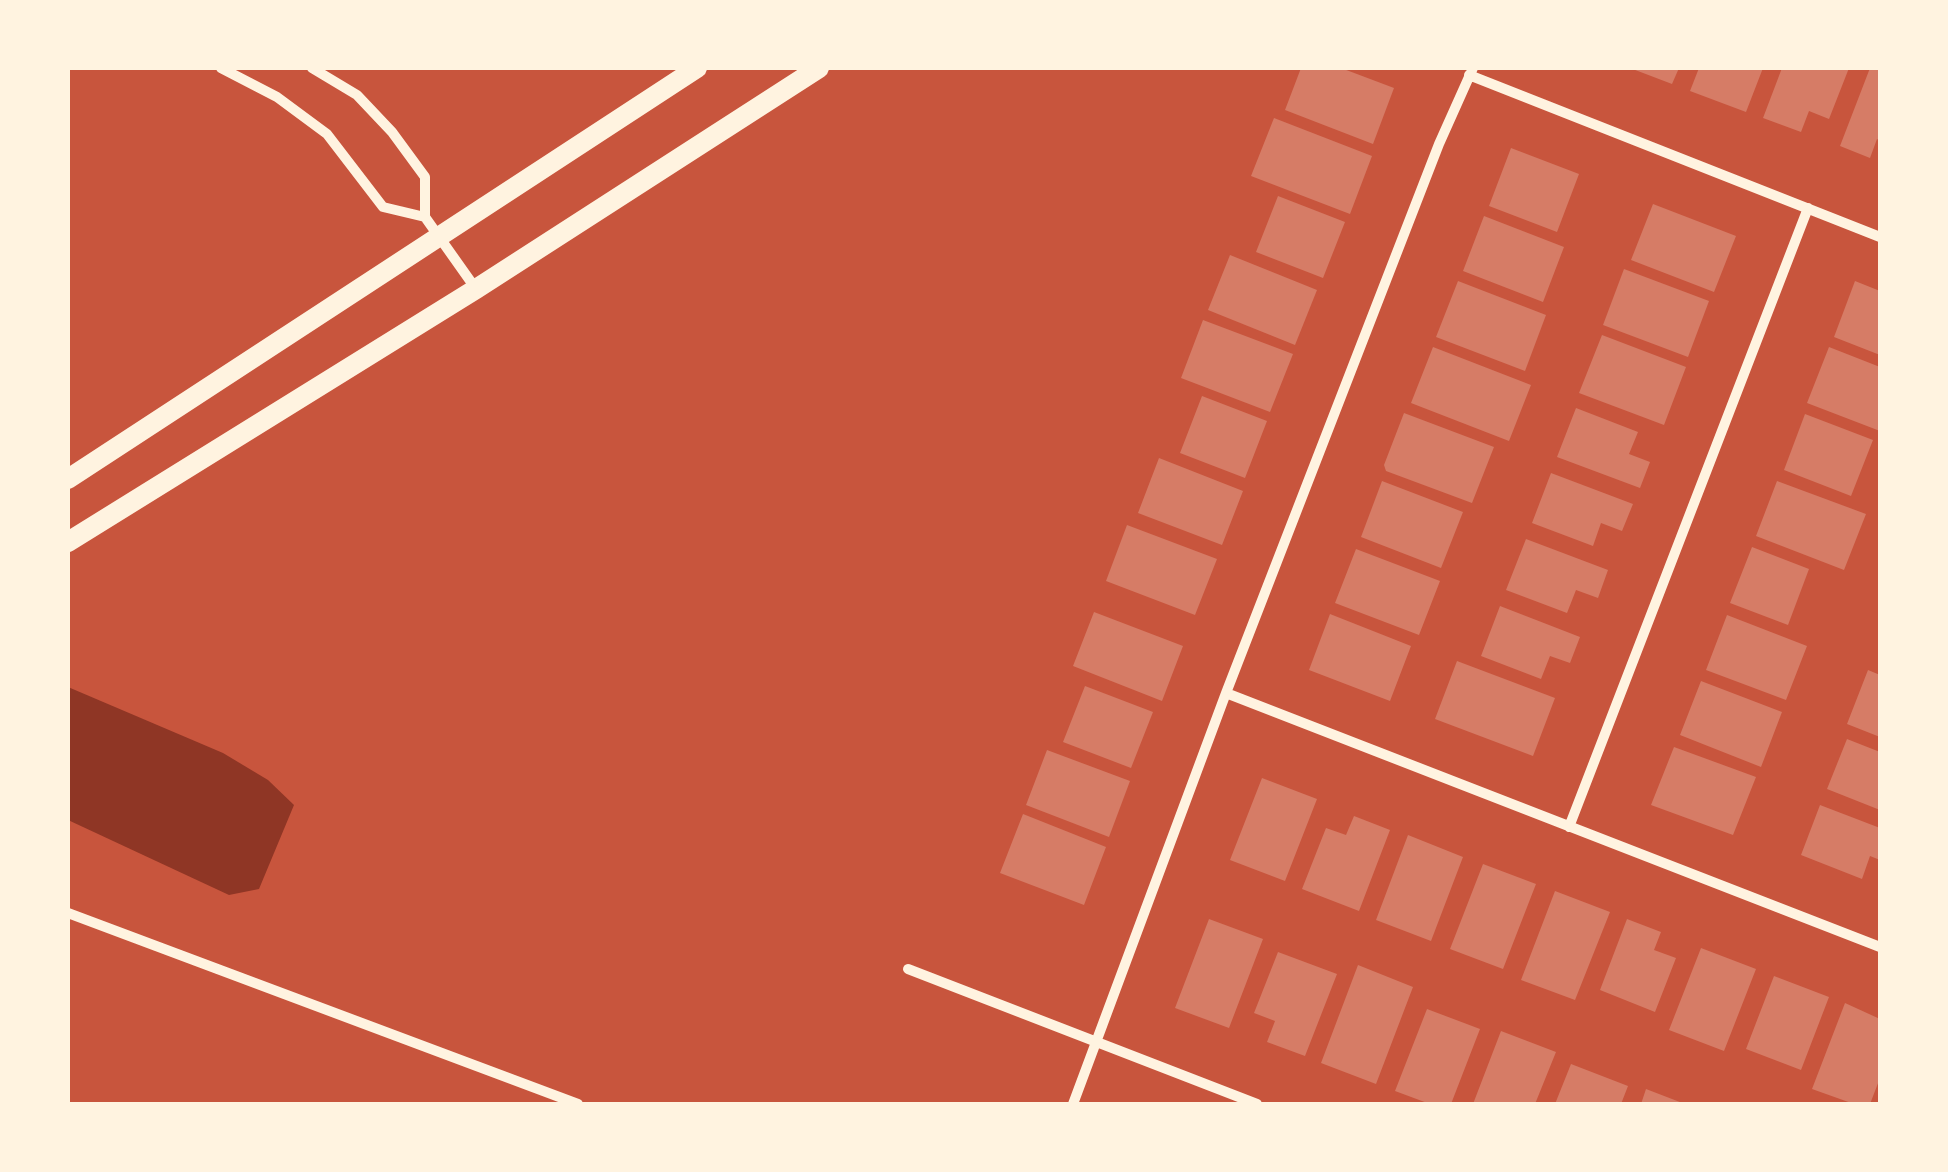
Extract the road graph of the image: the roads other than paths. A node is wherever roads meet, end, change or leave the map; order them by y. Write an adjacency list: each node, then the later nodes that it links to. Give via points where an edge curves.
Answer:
1 (221, 68): 7 (street, via 327,134 384,207)
2 (312, 68): 7 (street, via 357,95 426,177)
3 (697, 68): 9 (main road)
4 (819, 68): 10 (main road)
5 (1471, 71): 6 (street); 13 (street)
6 (1808, 208): 8 (street); 14 (street)
7 (425, 217): 9 (street)
8 (1880, 236)
9 (440, 238): 10 (street); 11 (main road)
10 (476, 289): 12 (main road)
11 (68, 478)
12 (68, 542)
13 (1226, 694): 14 (street); 18 (street)
14 (1569, 827): 16 (street)
15 (68, 913): 19 (street)
16 (1880, 947)
17 (908, 968): 18 (street)
18 (1094, 1042): 20 (street); 21 (street)
19 (578, 1104)
20 (1073, 1104)
21 (1258, 1104)

